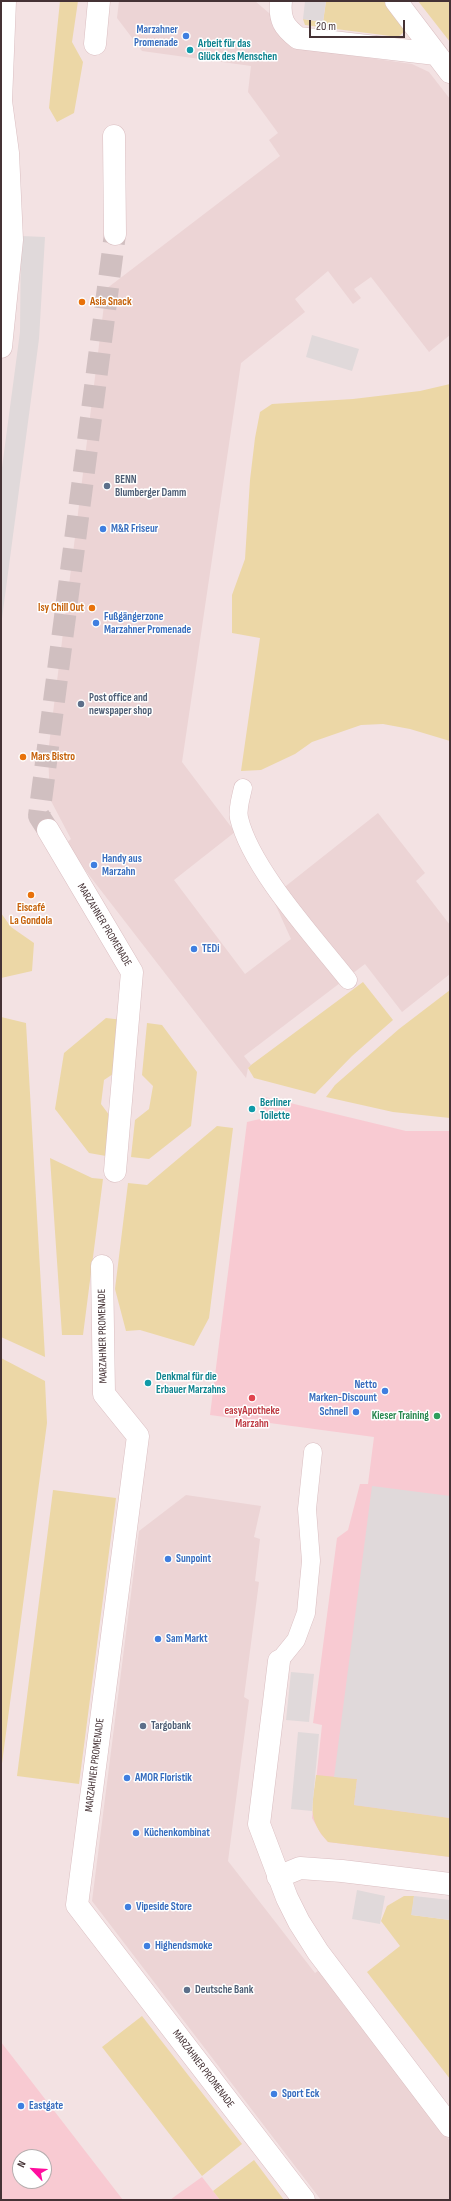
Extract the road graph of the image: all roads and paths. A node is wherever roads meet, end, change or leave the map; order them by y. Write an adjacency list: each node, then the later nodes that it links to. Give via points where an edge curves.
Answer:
1 (5, 1): 8 (street)
2 (99, 1): 5 (street)
3 (281, 1): 6 (street, via 284,27 298,38)
4 (396, 1): 6 (street)
5 (95, 44)
6 (436, 54): 7 (street)
7 (450, 72)
8 (1, 101): 11 (street, via 8,153 12,240)
9 (114, 136): 10 (street)
10 (115, 234)
11 (1, 347)
12 (243, 788): 14 (lane, via 239,816 247,841 273,884)
13 (48, 830): 15 (street, MARZAHNER PROMENADE, via 132,972)
14 (348, 980)
15 (115, 1171)
16 (102, 1266): 22 (street, MARZAHNER PROMENADE, via 104,1394 138,1436 77,1905)
17 (313, 1452): 18 (lane, via 307,1509 311,1561 306,1613 296,1640)
18 (279, 1661): 19 (street, via 259,1824)
19 (278, 1877): 20 (street, via 300,1868); 21 (street, via 299,1922 318,1952)
20 (450, 1884)
21 (450, 2126)
22 (304, 2200)

